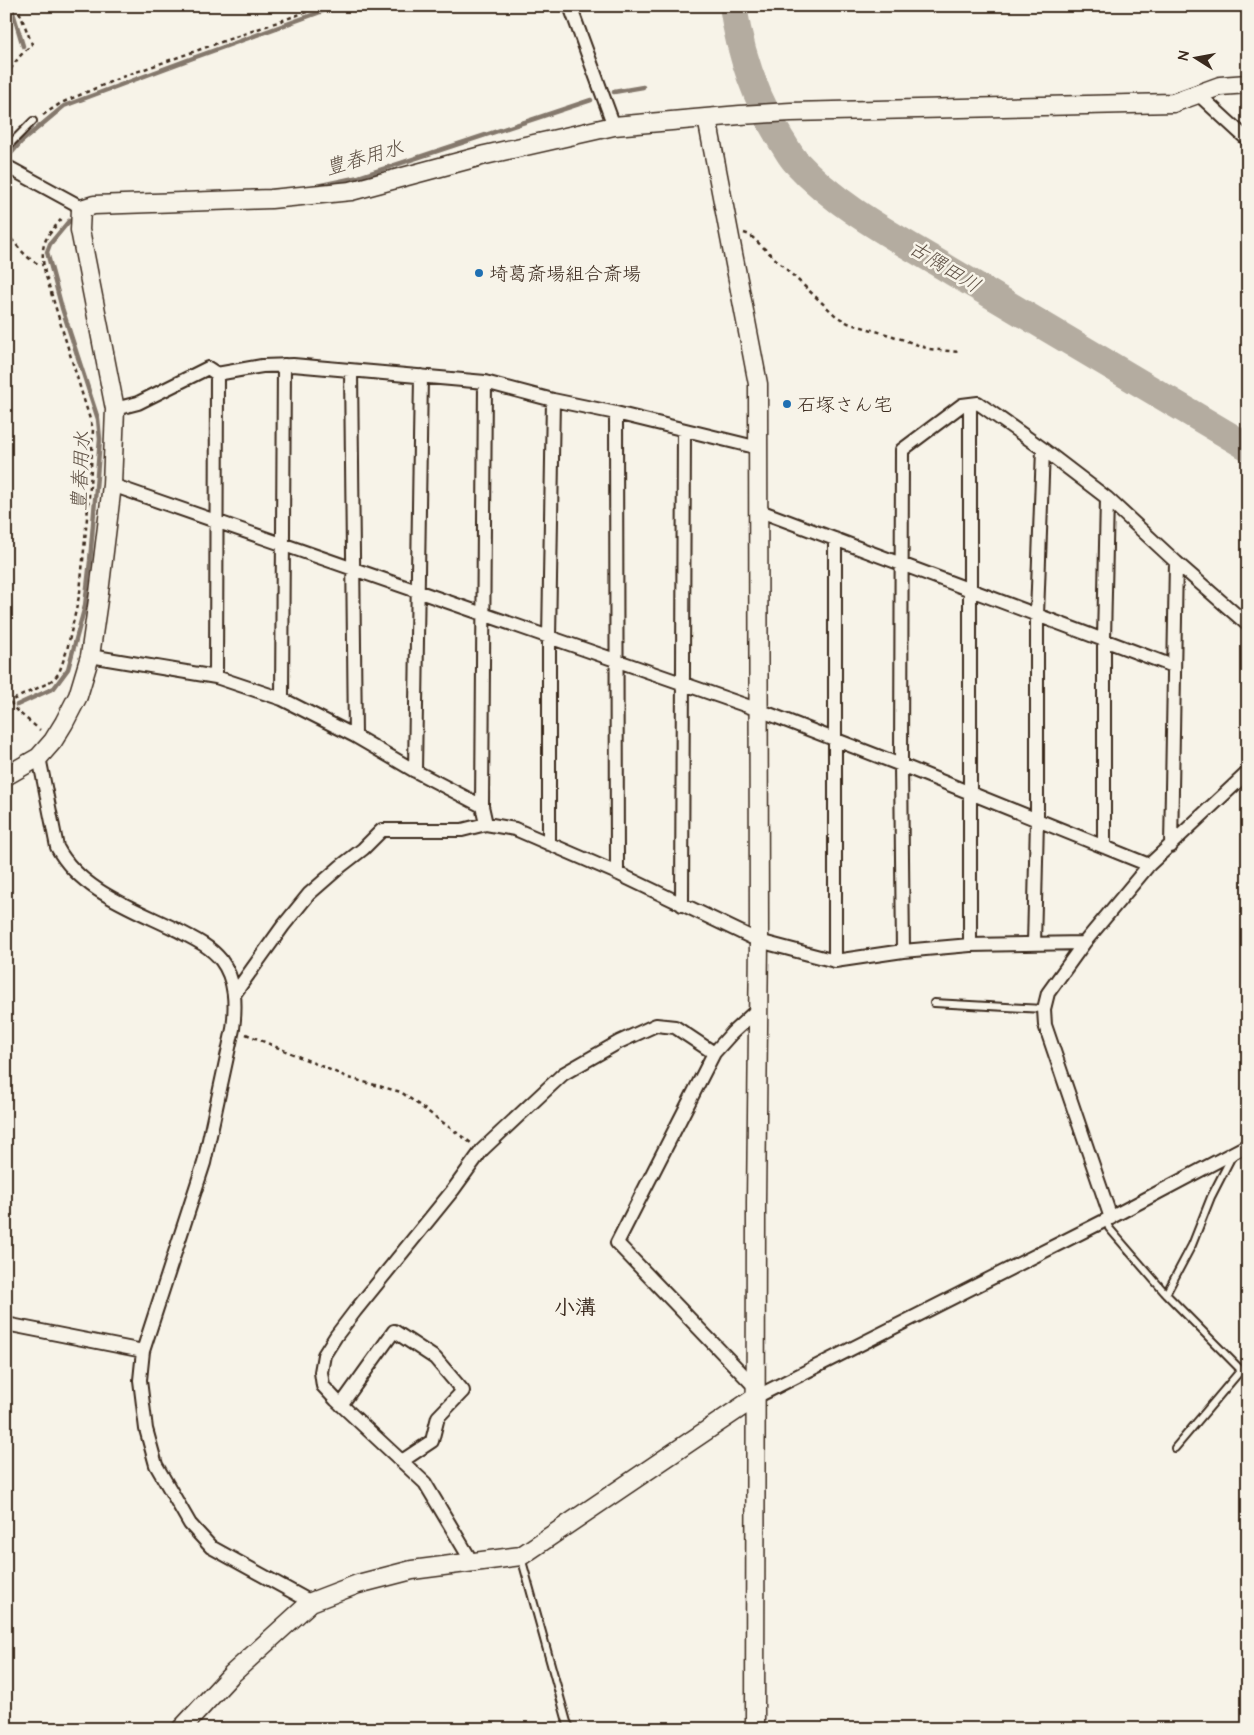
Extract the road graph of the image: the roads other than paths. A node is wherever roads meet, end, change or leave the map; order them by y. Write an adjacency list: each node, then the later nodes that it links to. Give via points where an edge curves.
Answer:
1 (570, 6): 6 (street)
2 (1248, 84): 3 (street, via 1220,86)
3 (1198, 94): 4 (street, via 1173,103 791,112); 7 (street)
4 (707, 118): 6 (street); 21 (street, via 758,384)
5 (33, 121): 8 (lane)
6 (614, 126): 10 (street, via 485,155 351,191 271,199 94,205)
7 (1248, 140)
8 (6, 148)
9 (6, 166): 10 (street, via 74,203)
10 (74, 210): 18 (street)
11 (284, 365): 12 (street); 13 (street); 28 (street)
12 (351, 371): 14 (street); 31 (street)
13 (217, 374): 18 (street, via 208,368 138,403); 26 (street)
14 (421, 376): 15 (street); 33 (street)
15 (485, 382): 16 (street); 35 (street)
16 (552, 400): 19 (street); 37 (street)
17 (970, 404): 22 (street, via 978,403); 30 (street, via 962,405 902,450); 32 (street)
18 (115, 409): 23 (street)
19 (616, 413): 20 (street); 40 (street)
20 (684, 430): 21 (street); 43 (street)
21 (759, 448): 25 (street)
22 (1043, 449): 24 (street); 34 (street)
23 (112, 485): 26 (street); 39 (street)
24 (1106, 498): 29 (street); 38 (street)
25 (760, 511): 27 (street); 45 (street)
26 (217, 523): 28 (street); 42 (street)
27 (834, 539): 30 (street); 47 (street)
28 (284, 546): 31 (street); 44 (street)
29 (1176, 562): 36 (street); 41 (street)
30 (902, 564): 32 (street); 49 (street)
31 (354, 570): 33 (street); 46 (street)
32 (969, 589): 34 (street); 53 (street)
33 (418, 592): 35 (street); 50 (street)
34 (1037, 615): 38 (street); 55 (street)
35 (484, 616): 37 (street); 54 (street)
36 (1248, 625)
37 (550, 638): 40 (street); 57 (street)
38 (1104, 640): 41 (street); 59 (street)
39 (90, 656): 42 (street); 48 (street, via 78,696 64,724)
40 (616, 662): 43 (street); 61 (street)
41 (1173, 666): 58 (street)
42 (216, 677): 44 (street)
43 (683, 684): 45 (street); 62 (street)
44 (282, 699): 46 (street)
45 (759, 710): 47 (street); 63 (street)
46 (355, 736): 50 (street)
47 (835, 740): 49 (street); 68 (street)
48 (39, 757): 52 (street); 69 (street, via 57,847 63,858 102,893 204,944 221,960)
49 (901, 765): 53 (street); 67 (street)
50 (415, 771): 54 (street)
51 (1248, 772): 58 (street)
52 (6, 776)
53 (970, 793): 55 (street); 65 (street)
54 (482, 806): 56 (street)
55 (1037, 820): 59 (street); 66 (street)
56 (486, 824): 57 (street, via 514,829); 69 (street, via 462,830 382,830 309,894)
57 (549, 844): 61 (street)
58 (1171, 846): 60 (street)
59 (1104, 847): 60 (street)
60 (1149, 865): 64 (street)
61 (617, 874): 62 (street)
62 (682, 905): 63 (street)
63 (760, 942): 68 (street); 71 (street)
64 (1084, 943): 66 (street); 72 (street, via 1048,993)
65 (970, 944): 66 (street); 67 (street)
66 (1034, 944)
67 (903, 951): 68 (street)
68 (835, 961)
69 (235, 992): 79 (street, via 233,1029 204,1163)
70 (934, 1003): 72 (lane)
71 (758, 1009): 73 (street); 80 (street)
72 (1044, 1009): 76 (street, via 1045,1025)
73 (714, 1053): 80 (street, via 617,1243); 81 (street, via 675,1027 656,1025 563,1074 482,1150 324,1355 320,1372 323,1386)
74 (1247, 1144): 75 (street)
75 (1233, 1153): 76 (street); 77 (lane)
76 (1108, 1219): 77 (lane, via 1109,1228); 80 (street)
77 (1166, 1294): 82 (lane, via 1241,1370)
78 (6, 1324): 79 (street)
79 (143, 1351): 86 (street, via 140,1380 146,1429 156,1465 190,1524 211,1547)
80 (756, 1392): 84 (street); 89 (street)
81 (341, 1405): 83 (street); 83 (street, via 394,1331 435,1358 463,1391 438,1417 432,1441)
82 (1175, 1448)
83 (402, 1461): 85 (street, via 426,1483)
84 (521, 1556): 85 (street); 88 (lane)
85 (472, 1562): 86 (street, via 412,1570 358,1584)
86 (311, 1602): 87 (street, via 232,1674)
87 (181, 1729)
88 (571, 1729)
89 (755, 1729)

